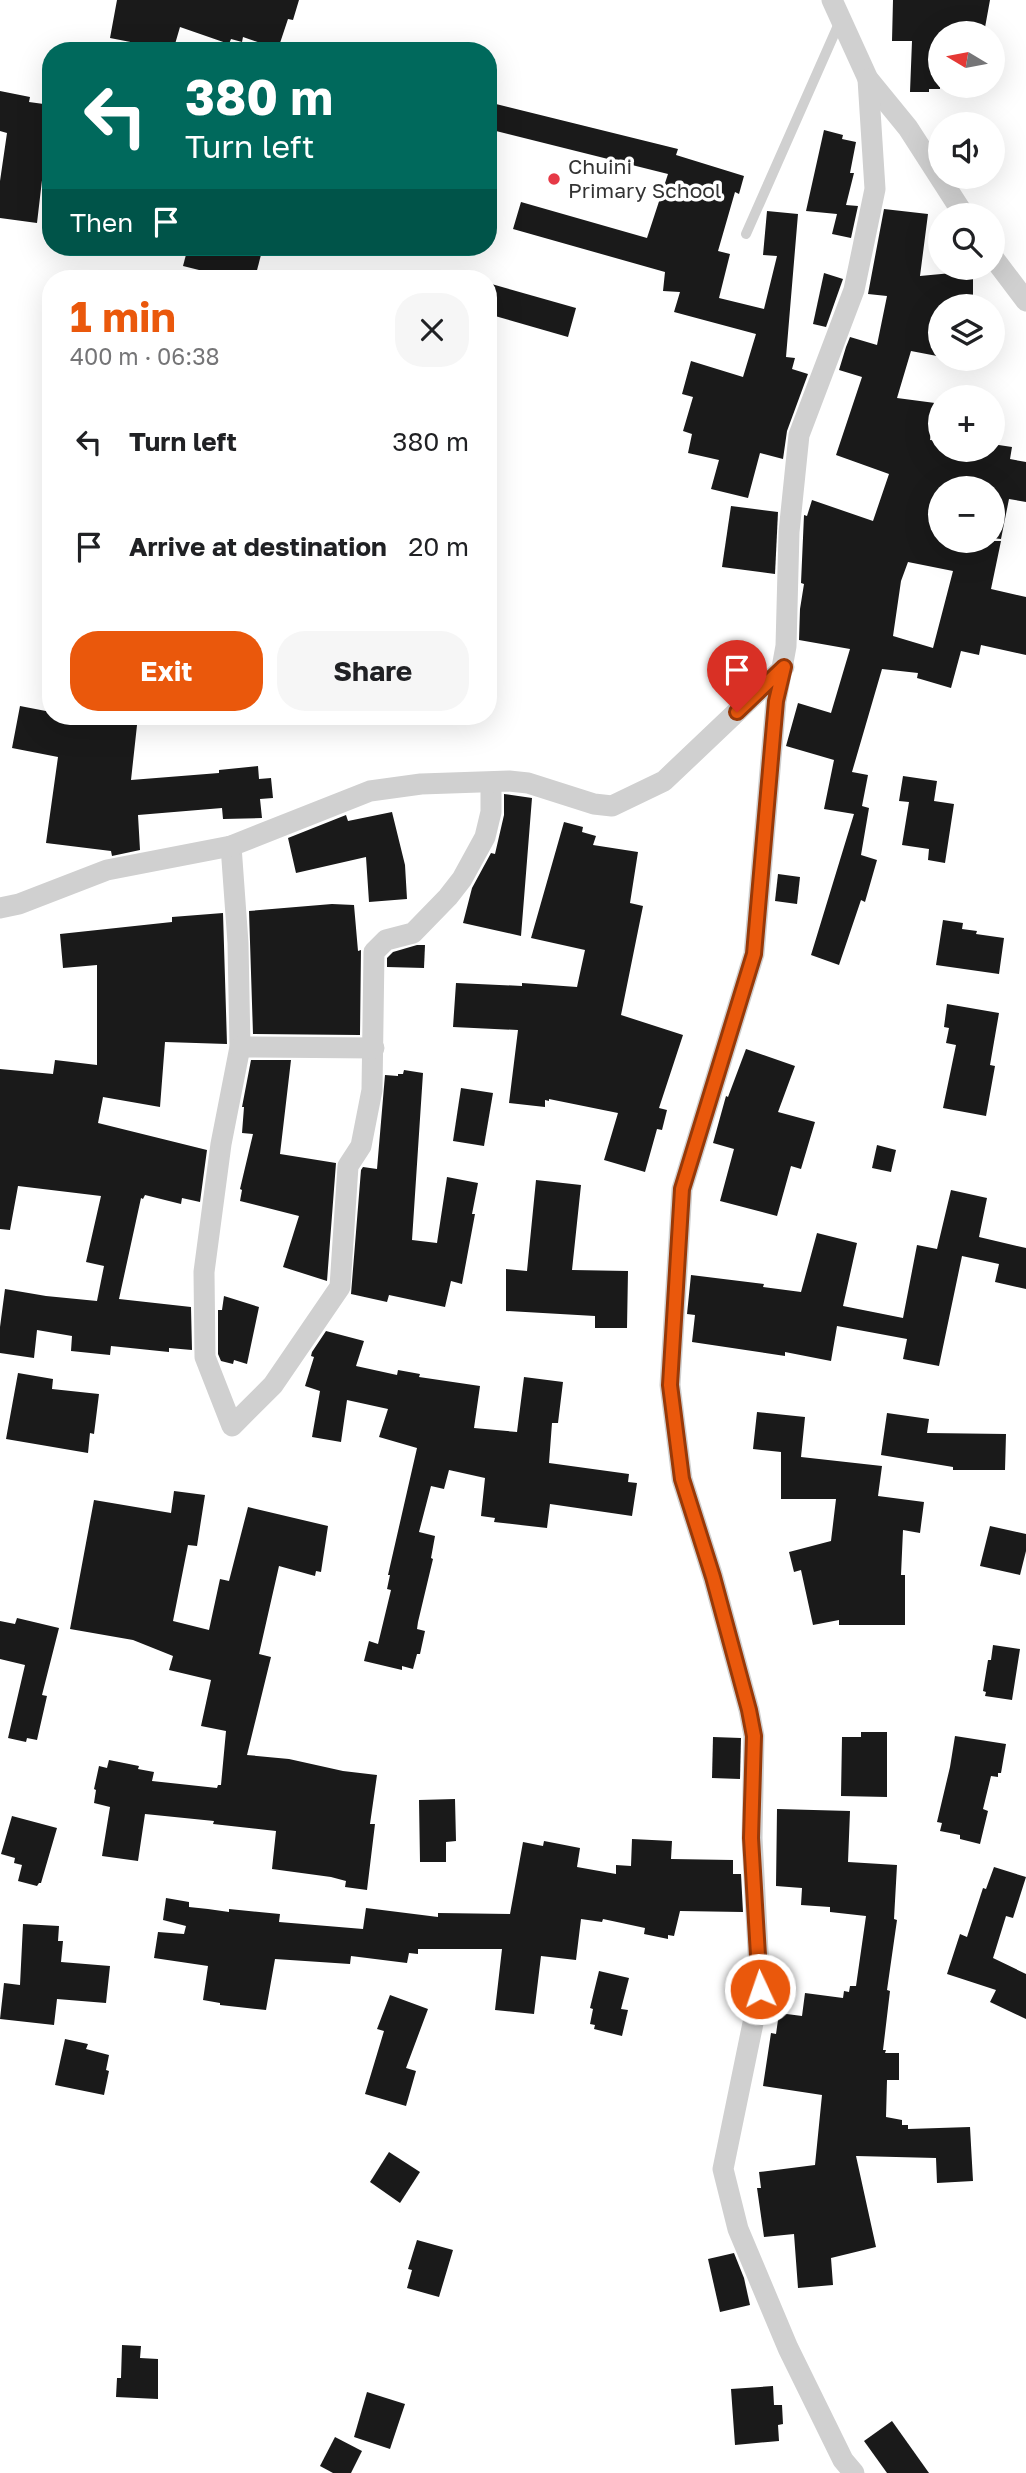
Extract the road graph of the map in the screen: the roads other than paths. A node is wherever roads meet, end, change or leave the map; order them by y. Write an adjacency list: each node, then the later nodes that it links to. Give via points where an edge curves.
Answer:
1 (837, 9): 2 (street); 4 (lane)
2 (868, 79): 3 (street, via 908,128); 7 (street, via 875,189 854,290 799,435 789,532)
3 (956, 203)
4 (746, 234)
5 (1005, 273): 6 (street)
6 (1026, 301)
7 (784, 667): 8 (street, via 664,782 612,806 528,783); 13 (street, via 776,701 754,954 682,1189 670,1385 682,1479 754,1736 751,1838 760,1989 723,2169 738,2229 788,2348 843,2460)
8 (491, 783): 9 (street, via 421,784 370,791); 12 (street, via 485,837 462,879 413,933 386,940 374,953)
9 (231, 846): 10 (street, via 107,870); 11 (street)
10 (0, 908)
11 (240, 1047): 12 (street); 12 (street, via 204,1272 205,1357 232,1426 273,1385 340,1287 348,1166 361,1146 372,1090)
12 (374, 1048)
13 (854, 2473)

